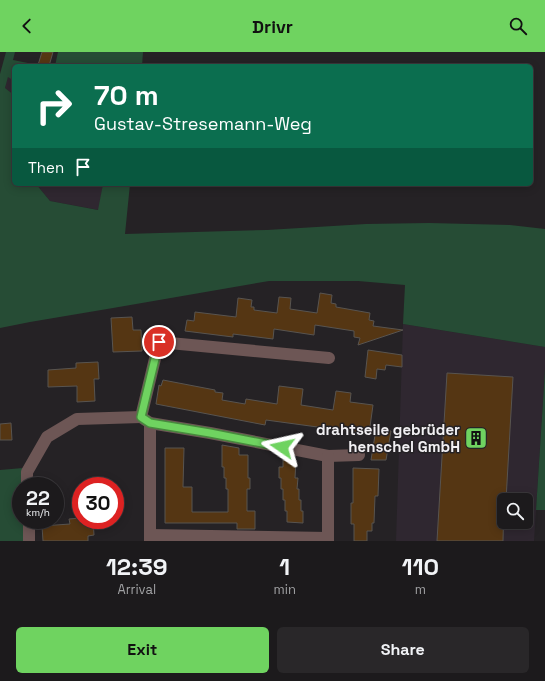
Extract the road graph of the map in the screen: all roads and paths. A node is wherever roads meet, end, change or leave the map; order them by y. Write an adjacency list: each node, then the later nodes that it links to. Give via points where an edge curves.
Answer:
1 (330, 358): 2 (street, via 159,342)
2 (146, 420): 4 (street); 5 (street, via 77,419 47,437 27,472); 7 (street)
3 (359, 455): 4 (street)
4 (328, 456): 8 (street)
5 (27, 477)
6 (29, 529): 9 (street)
7 (150, 538): 8 (street)
8 (328, 539)
9 (29, 541)

